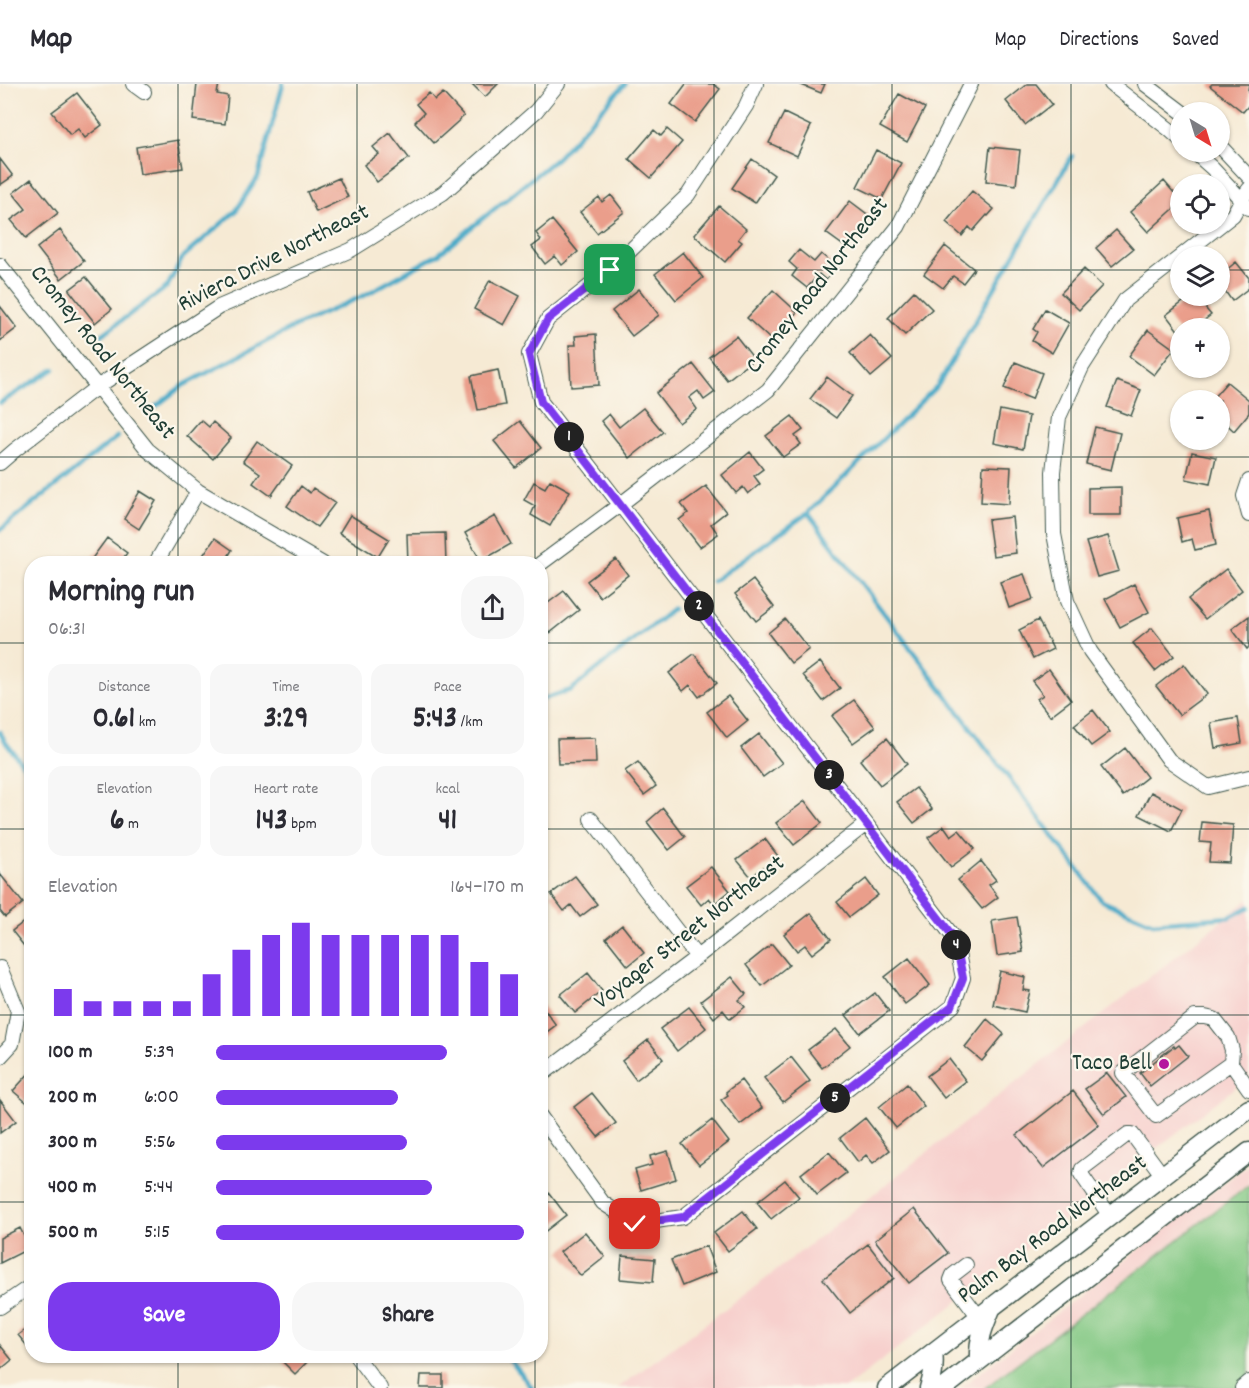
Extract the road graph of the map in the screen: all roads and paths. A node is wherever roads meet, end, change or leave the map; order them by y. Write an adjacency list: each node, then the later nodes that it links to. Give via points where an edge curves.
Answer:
1 (558, 84): 15 (street, Riviera Drive Northeast, via 536,111 443,193 351,250 219,307)
2 (756, 84): 19 (street, via 688,195 610,270 548,319 529,354 541,402)
3 (971, 84): 19 (street, Cromey Road Northeast, via 898,227 768,390)
4 (1111, 84): 7 (street)
5 (1145, 84): 6 (street)
6 (1170, 103)
7 (1170, 130)
8 (1230, 157): 10 (street)
9 (1206, 162): 11 (street)
10 (1249, 177)
11 (1247, 198): 12 (street, via 1233,215)
12 (1195, 246)
13 (0, 264): 15 (street, Cromey Road Northeast)
14 (1170, 265): 24 (street, via 1125,300 1082,367 1059,417 1053,472 1054,534 1067,601 1090,651 1169,760 1208,787)
15 (97, 387): 16 (street, Riviera Drive Northeast); 18 (street, Cromey Road Northeast, via 148,450)
16 (0, 463)
17 (1249, 481): 20 (street, via 1244,496)
18 (198, 491): 21 (street); 22 (street, Cromey Road Northeast)
19 (621, 504): 23 (street, Cromey Road Northeast); 26 (street)
20 (1249, 515)
21 (160, 556)
22 (309, 556)
23 (548, 558)
24 (1249, 777)
25 (591, 819): 27 (street)
26 (866, 824): 27 (street, Voyager Street Northeast); 34 (street, via 955,939 963,978 952,1006 683,1217 635,1224 603,1203)
27 (697, 957): 31 (street, Voyager Street Northeast)
28 (0, 968): 29 (street, via 18,1011 12,1044)
29 (0, 1057)
30 (1231, 1063): 30 (street, via 1156,1116 1124,1073 1195,1017 1214,1019 1228,1037); 32 (street)
31 (548, 1070)
32 (1249, 1089)
33 (1249, 1109): 36 (main road, Palm Bay Road Northeast)
34 (548, 1127)
35 (1249, 1152): 43 (main road)
36 (1163, 1176): 37 (main road, Palm Bay Road Northeast); 37 (street, via 1132,1134 1128,1134 1082,1169 1081,1174)
37 (1110, 1216): 41 (main road, Palm Bay Road Northeast)
38 (966, 1265): 41 (street, via 951,1280)
39 (24, 1290): 40 (street)
40 (0, 1307)
41 (986, 1312): 42 (main road, Palm Bay Road Northeast); 43 (main road, via 978,1345)
42 (933, 1353): 47 (main road, Palm Bay Road Northeast); 48 (main road)
43 (979, 1361): 49 (main road)
44 (361, 1363): 46 (street)
45 (1249, 1382): 50 (street)
46 (380, 1388)
47 (887, 1388)
48 (929, 1388)
49 (944, 1388)
50 (1242, 1388)

